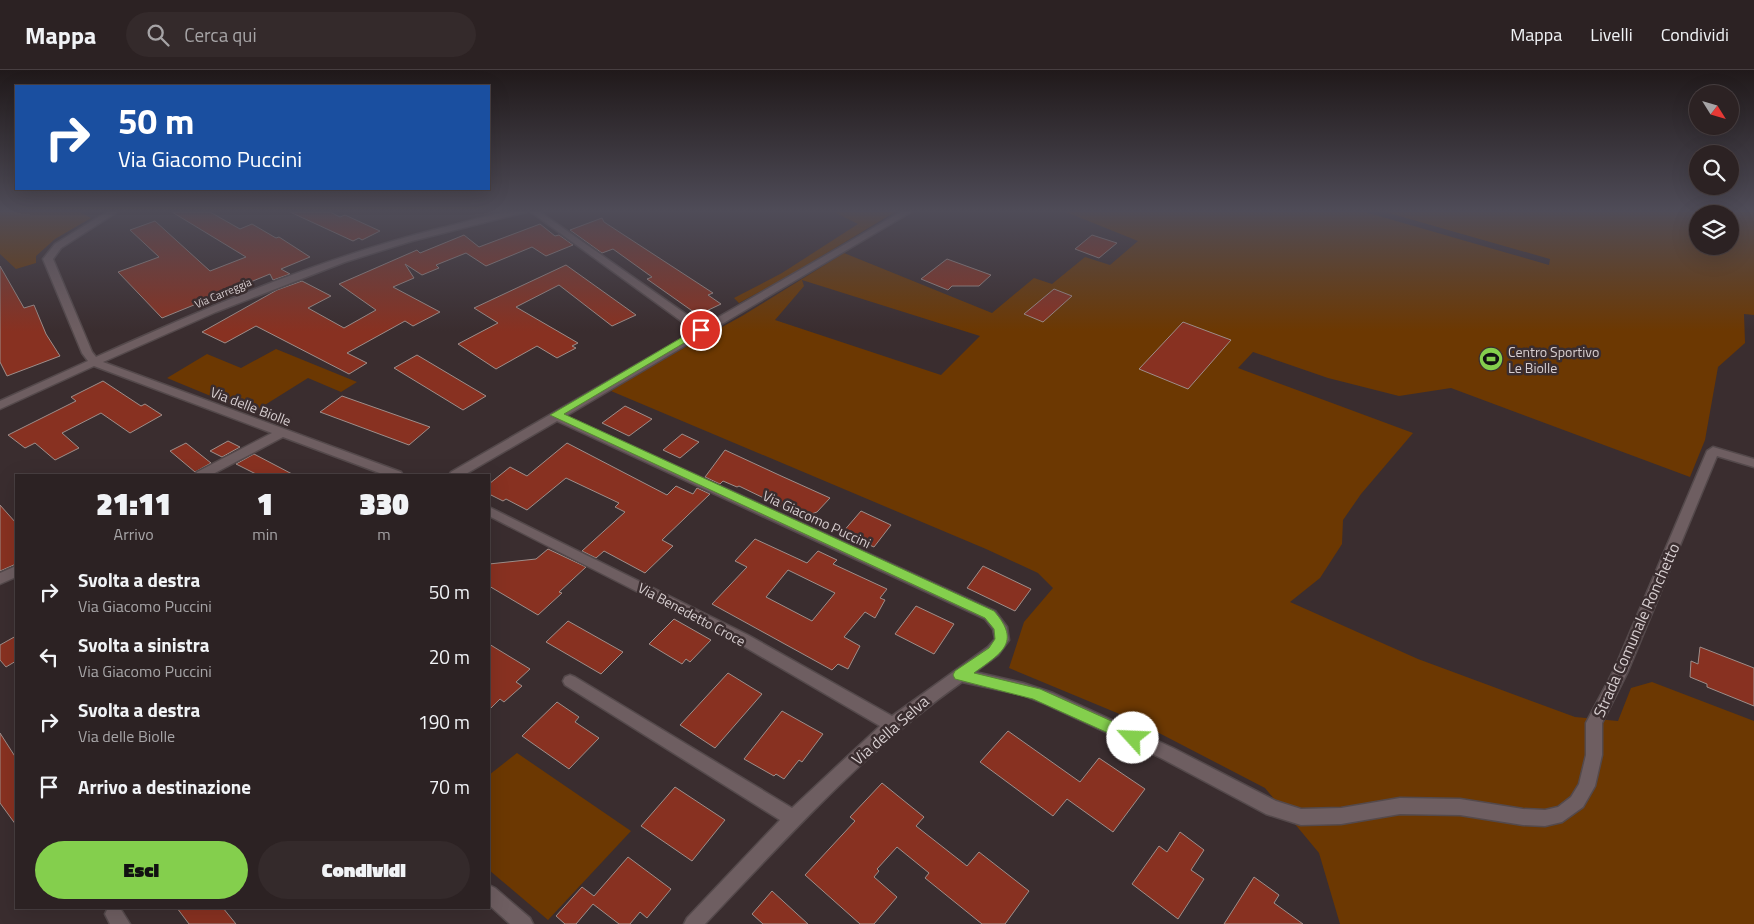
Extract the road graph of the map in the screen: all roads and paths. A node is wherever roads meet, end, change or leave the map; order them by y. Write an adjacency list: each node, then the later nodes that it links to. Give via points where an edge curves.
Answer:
1 (53, 252): 6 (street, via 48,259 87,353)
2 (369, 252): 6 (street, Via Carreggia, via 222,306)
3 (591, 252): 5 (street)
4 (837, 252): 5 (street)
5 (701, 330): 8 (street)
6 (95, 363): 7 (street, Via Carreggia); 9 (street, Via delle Biolle)
7 (0, 405)
8 (555, 415): 13 (street); 17 (street, Via Giacomo Puccini, via 990,615 1000,627 1002,640 994,652)
9 (281, 433): 11 (street); 12 (street, Via delle Biolle)
10 (1754, 463): 17 (street, Strada Comunale Ronchetto, via 1713,451 1621,671 1594,724 1594,755 1587,786 1578,802 1562,814 1545,818 1460,807 1407,806 1341,816 1301,817 1272,808 1167,753 1048,698)
11 (203, 474)
12 (394, 474)
13 (457, 474)
14 (490, 512): 19 (street, Via Benedetto Croce, via 679,606)
15 (15, 572): 16 (street)
16 (0, 580)
17 (960, 675): 19 (street, Via della Selva)
18 (570, 680): 20 (street)
19 (891, 724): 20 (street, Via della Selva)
20 (794, 820): 23 (street, Via della Selva)
21 (490, 895): 22 (street)
22 (524, 924)
23 (693, 924)

